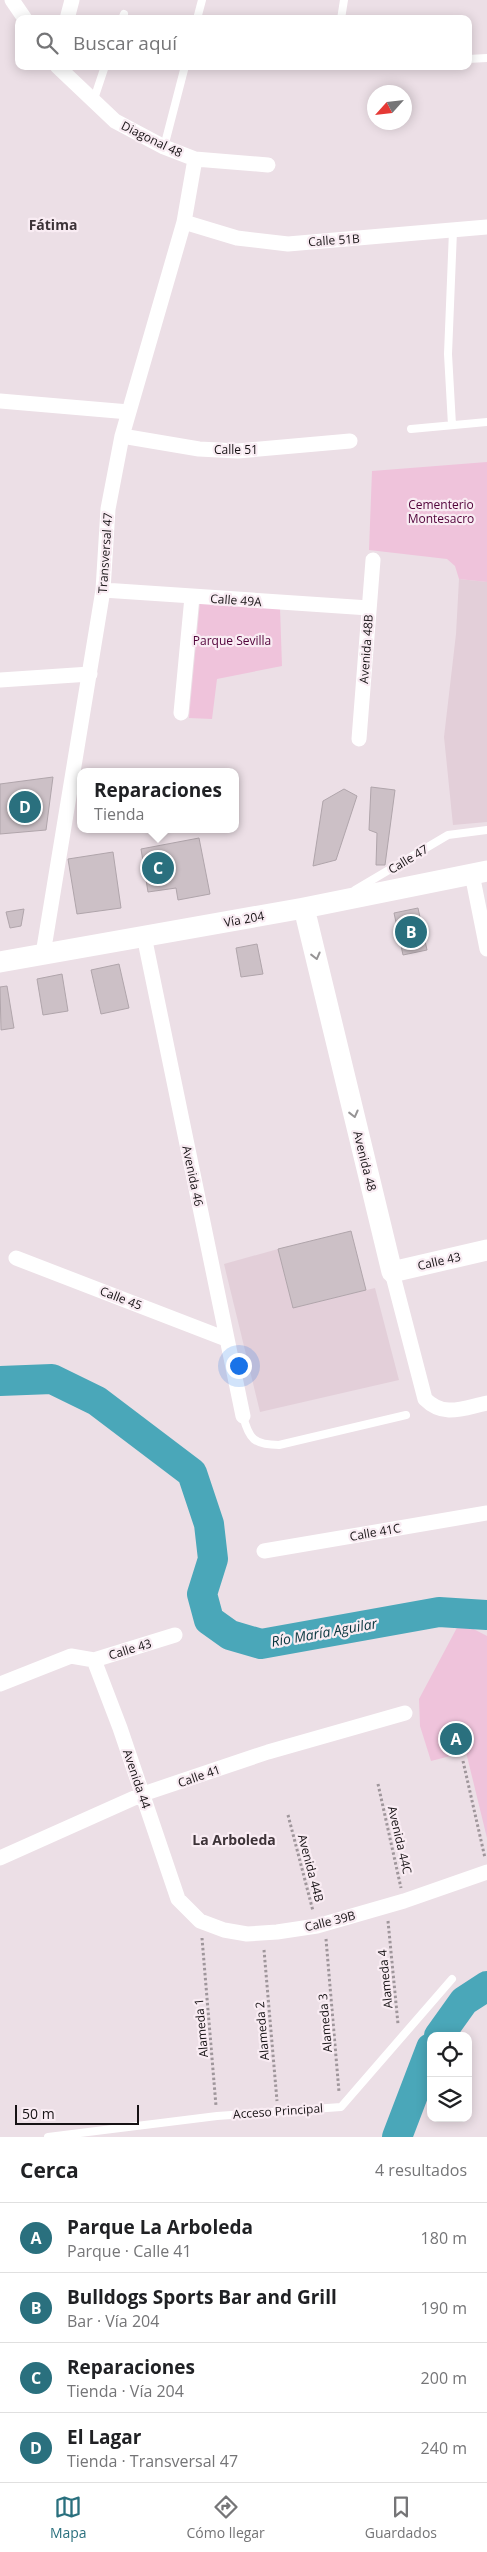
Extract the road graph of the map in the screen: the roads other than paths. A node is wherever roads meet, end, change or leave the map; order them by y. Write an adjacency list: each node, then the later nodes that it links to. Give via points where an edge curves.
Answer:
1 (12, 0): 5 (street)
2 (72, 0): 6 (street)
3 (202, 0): 7 (lane)
4 (344, 0): 8 (lane)
5 (22, 15)
6 (68, 15)
7 (198, 15)
8 (342, 15)
9 (487, 58): 10 (lane)
10 (472, 59)
11 (61, 70): 14 (street, Diagonal 48)
12 (104, 70): 14 (lane)
13 (184, 70): 15 (lane)
14 (92, 102): 15 (street, Diagonal 48, via 115,121)
15 (164, 147): 16 (street, Diagonal 48)
16 (195, 159): 17 (street, Diagonal 48); 18 (street, Transversal 47)
17 (268, 165)
18 (184, 222): 20 (street, Calle 51B, via 237,238 288,244); 22 (street, Transversal 47)
19 (487, 227): 20 (street, Calle 51B)
20 (453, 231): 24 (lane, via 448,354)
21 (0, 401): 22 (street)
22 (129, 412): 26 (street, Transversal 47)
23 (487, 422): 24 (lane)
24 (452, 425): 25 (lane)
25 (411, 428)
26 (122, 436): 27 (street, Calle 51, via 238,451); 29 (street, Transversal 47, via 108,509)
27 (350, 441)
28 (373, 560): 31 (street, Avenida 48B)
29 (103, 590): 30 (street, Calle 49A); 32 (street, Transversal 47)
30 (192, 597): 31 (street, Calle 49A); 34 (street)
31 (369, 608): 35 (street, Avenida 48B)
32 (90, 674): 33 (street); 42 (street, Transversal 47)
33 (0, 680)
34 (181, 713)
35 (359, 739)
36 (487, 830): 38 (lane, Calle 47, via 448,834)
37 (479, 872): 38 (main road, Vía 204); 41 (street)
38 (334, 903): 39 (main road, Vía 204)
39 (304, 908): 40 (main road, Vía 204); 46 (main road, Avenida 48, one-way to 46)
40 (144, 936): 42 (main road, Vía 204); 47 (street, Avenida 46)
41 (487, 949)
42 (43, 954): 43 (main road, Vía 204)
43 (0, 962)
44 (487, 1250): 46 (main road, Calle 43)
45 (16, 1258): 47 (street, Calle 45)
46 (392, 1272): 48 (street, Avenida 48, via 425,1399 435,1408 450,1411)
47 (226, 1339): 50 (street, Avenida 46)
48 (487, 1403)
49 (406, 1415): 50 (lane, via 279,1445 258,1443 250,1436)
50 (243, 1416)
51 (487, 1513): 52 (street, Calle 41C)
52 (264, 1551)
53 (175, 1635): 54 (street, Calle 43)
54 (94, 1660): 55 (street, Calle 43, via 71,1656); 57 (street, Avenida 44)
55 (0, 1684)
56 (405, 1713): 57 (street, Calle 41, via 268,1752)
57 (143, 1794): 58 (street, Calle 41); 60 (street, Avenida 44)
58 (0, 1858)
59 (487, 1872): 60 (street, Calle 39B, via 322,1932 247,1934 224,1930 200,1920)
60 (178, 1899)
61 (452, 1979): 62 (lane, Acceso Principal, via 341,2107 217,2116)
62 (48, 2137)

